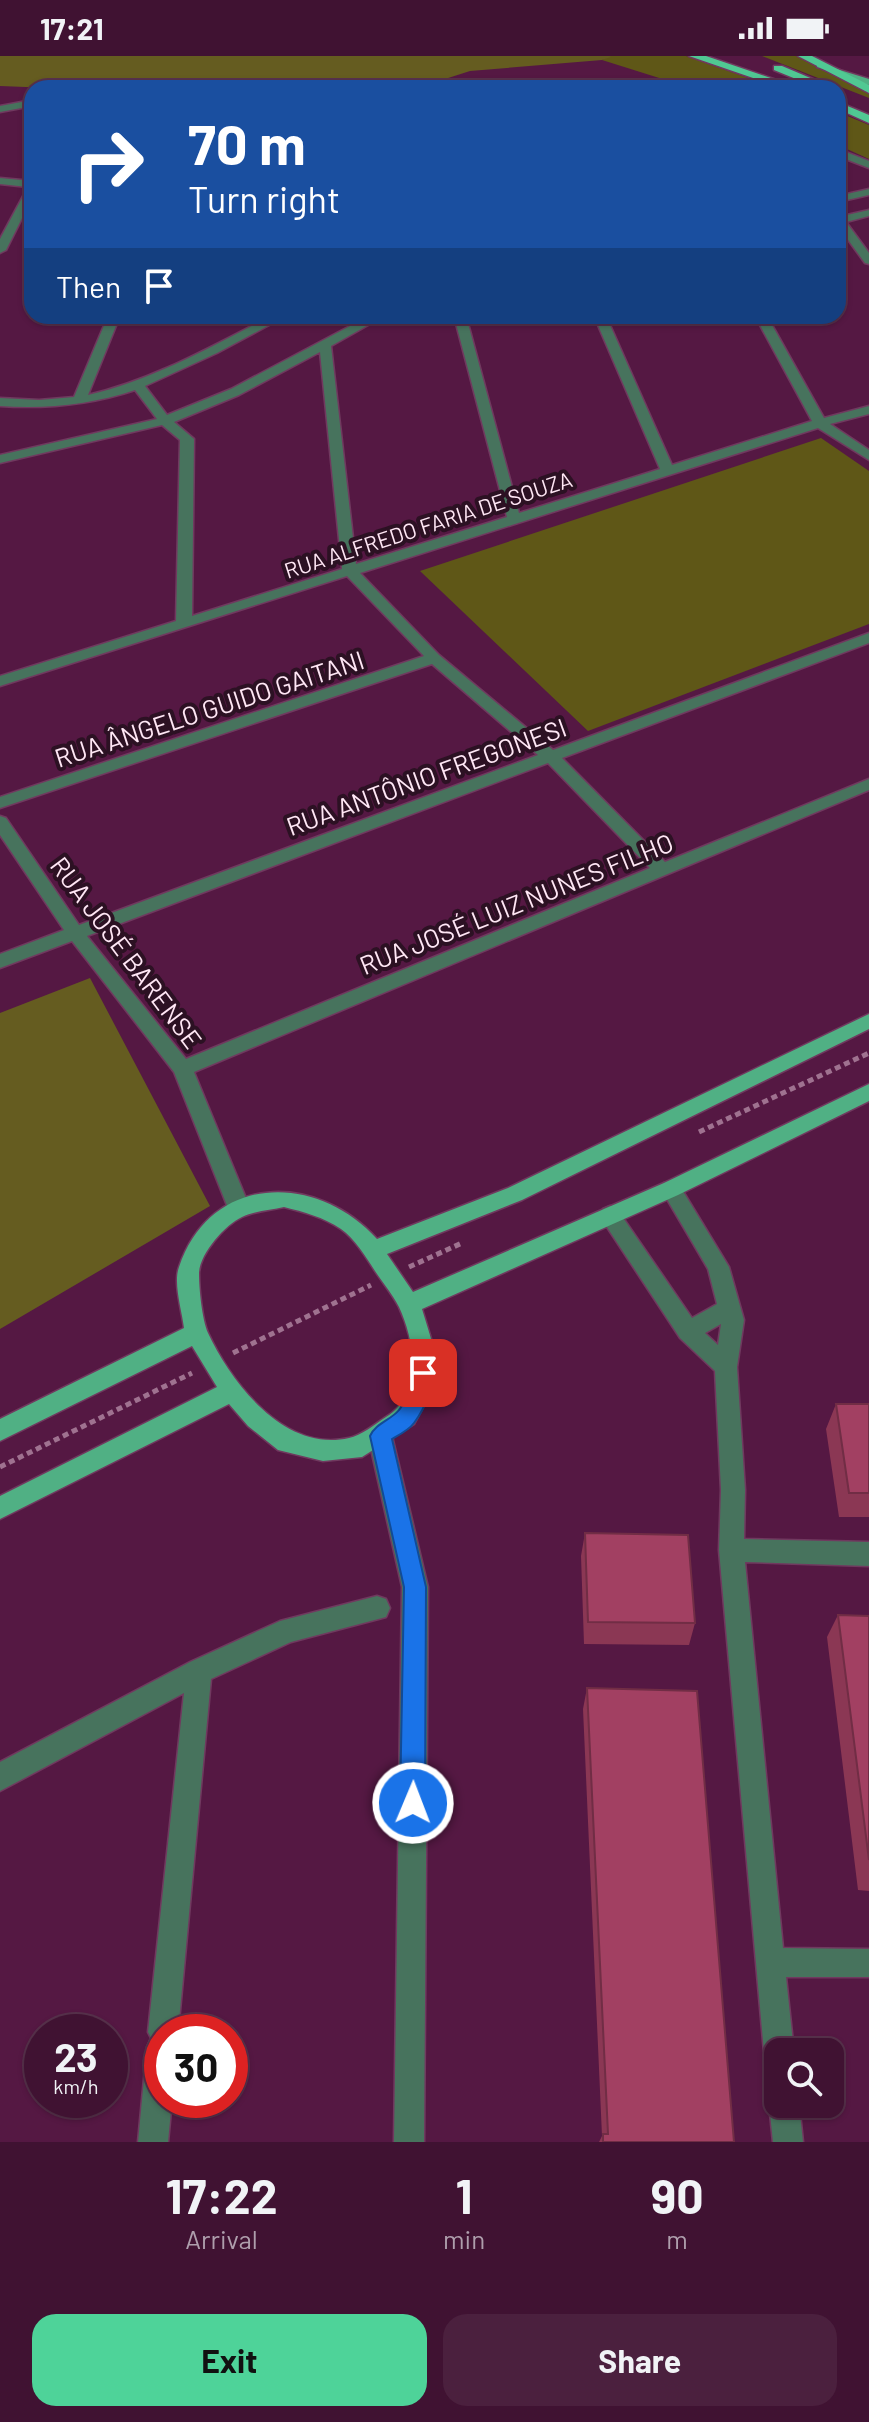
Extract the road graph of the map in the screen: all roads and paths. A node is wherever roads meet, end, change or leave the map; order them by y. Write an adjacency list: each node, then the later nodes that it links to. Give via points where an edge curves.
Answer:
1 (695, 56): 6 (highway)
2 (712, 56): 7 (highway)
3 (804, 56): 4 (highway)
4 (816, 64): 9 (main road); 10 (highway)
5 (769, 65): 8 (highway)
6 (770, 80)
7 (774, 80)
8 (807, 80)
9 (869, 82)
10 (869, 90)
11 (846, 95): 13 (highway)
12 (24, 104): 14 (street)
13 (869, 105)
14 (0, 109)
15 (846, 109): 16 (highway)
16 (869, 119)
17 (846, 155): 18 (street)
18 (869, 165)
19 (0, 181): 20 (street)
20 (24, 185)
21 (869, 192): 22 (street)
22 (846, 197)
23 (24, 202): 27 (street)
24 (869, 213): 25 (street)
25 (846, 218)
26 (846, 230): 28 (street)
27 (0, 250)
28 (869, 261)
29 (111, 324): 37 (street)
30 (260, 324): 36 (street)
31 (363, 324): 35 (street)
32 (462, 324): 45 (street)
33 (604, 324): 44 (street)
34 (765, 324): 41 (street)
35 (325, 344): 40 (street, via 235,392); 46 (street)
36 (139, 387): 37 (street); 40 (street)
37 (79, 401): 38 (street)
38 (0, 402)
39 (869, 410): 41 (street, RUA ALFREDO FARIA DE SOUZA)
40 (165, 421): 43 (street); 47 (street, via 187,439)
41 (820, 423): 42 (street); 44 (street, RUA ALFREDO FARIA DE SOUZA)
42 (869, 456)
43 (0, 459)
44 (668, 471): 45 (street, RUA ALFREDO FARIA DE SOUZA)
45 (514, 519): 46 (street, RUA ALFREDO FARIA DE SOUZA)
46 (350, 571): 47 (street, RUA ALFREDO FARIA DE SOUZA); 49 (street)
47 (184, 621): 50 (street, RUA ALFREDO FARIA DE SOUZA)
48 (869, 638): 51 (street, RUA ANTÔNIO FREGONESI)
49 (434, 658): 51 (street); 53 (street, RUA ÂNGELO GUIDO GAITANI)
50 (0, 681)
51 (551, 757): 55 (street); 56 (street, RUA ANTÔNIO FREGONESI)
52 (869, 784): 55 (street, RUA JOSÉ LUIZ NUNES FILHO)
53 (0, 803)
54 (0, 822): 56 (street, RUA JOSÉ BARENSE)
55 (663, 871): 60 (street, RUA JOSÉ LUIZ NUNES FILHO)
56 (75, 933): 57 (street, RUA ANTÔNIO FREGONESI); 60 (street, RUA JOSÉ BARENSE)
57 (0, 961)
58 (869, 1021): 67 (main road, via 515,1194)
59 (869, 1053): 62 (path)
60 (183, 1069): 64 (street, RUA JOSÉ BARENSE)
61 (869, 1092): 63 (main road)
62 (695, 1134)
63 (671, 1189): 65 (main road); 70 (street, via 718,1267)
64 (239, 1208): 67 (main road, via 284,1199 321,1208 350,1224); 72 (main road, via 218,1222 188,1270)
65 (610, 1215): 69 (main road); 71 (street)
66 (463, 1242): 68 (path)
67 (373, 1250): 68 (main road)
68 (390, 1276): 69 (main road); 73 (path)
69 (409, 1304): 77 (main road, via 425,1355 420,1390 406,1417)
70 (730, 1308): 71 (street); 74 (street)
71 (688, 1331): 74 (street)
72 (196, 1333): 73 (main road); 76 (main road)
73 (214, 1362): 75 (main road); 78 (path)
74 (726, 1367): 80 (street)
75 (232, 1391): 77 (main road, via 286,1442 323,1450 354,1449); 79 (main road)
76 (0, 1430)
77 (380, 1436): 92 (street, via 415,1587)
78 (0, 1467)
79 (0, 1508)
80 (731, 1550): 81 (street); 85 (street)
81 (869, 1554)
82 (377, 1608): 83 (street, via 289,1630)
83 (199, 1671): 84 (street); 87 (street)
84 (0, 1777)
85 (770, 1962): 86 (street); 88 (street)
86 (869, 1963)
87 (165, 2014)
88 (778, 2038)
89 (155, 2118): 91 (street)
90 (785, 2118): 93 (street)
91 (153, 2142)
92 (409, 2142)
93 (788, 2142)

